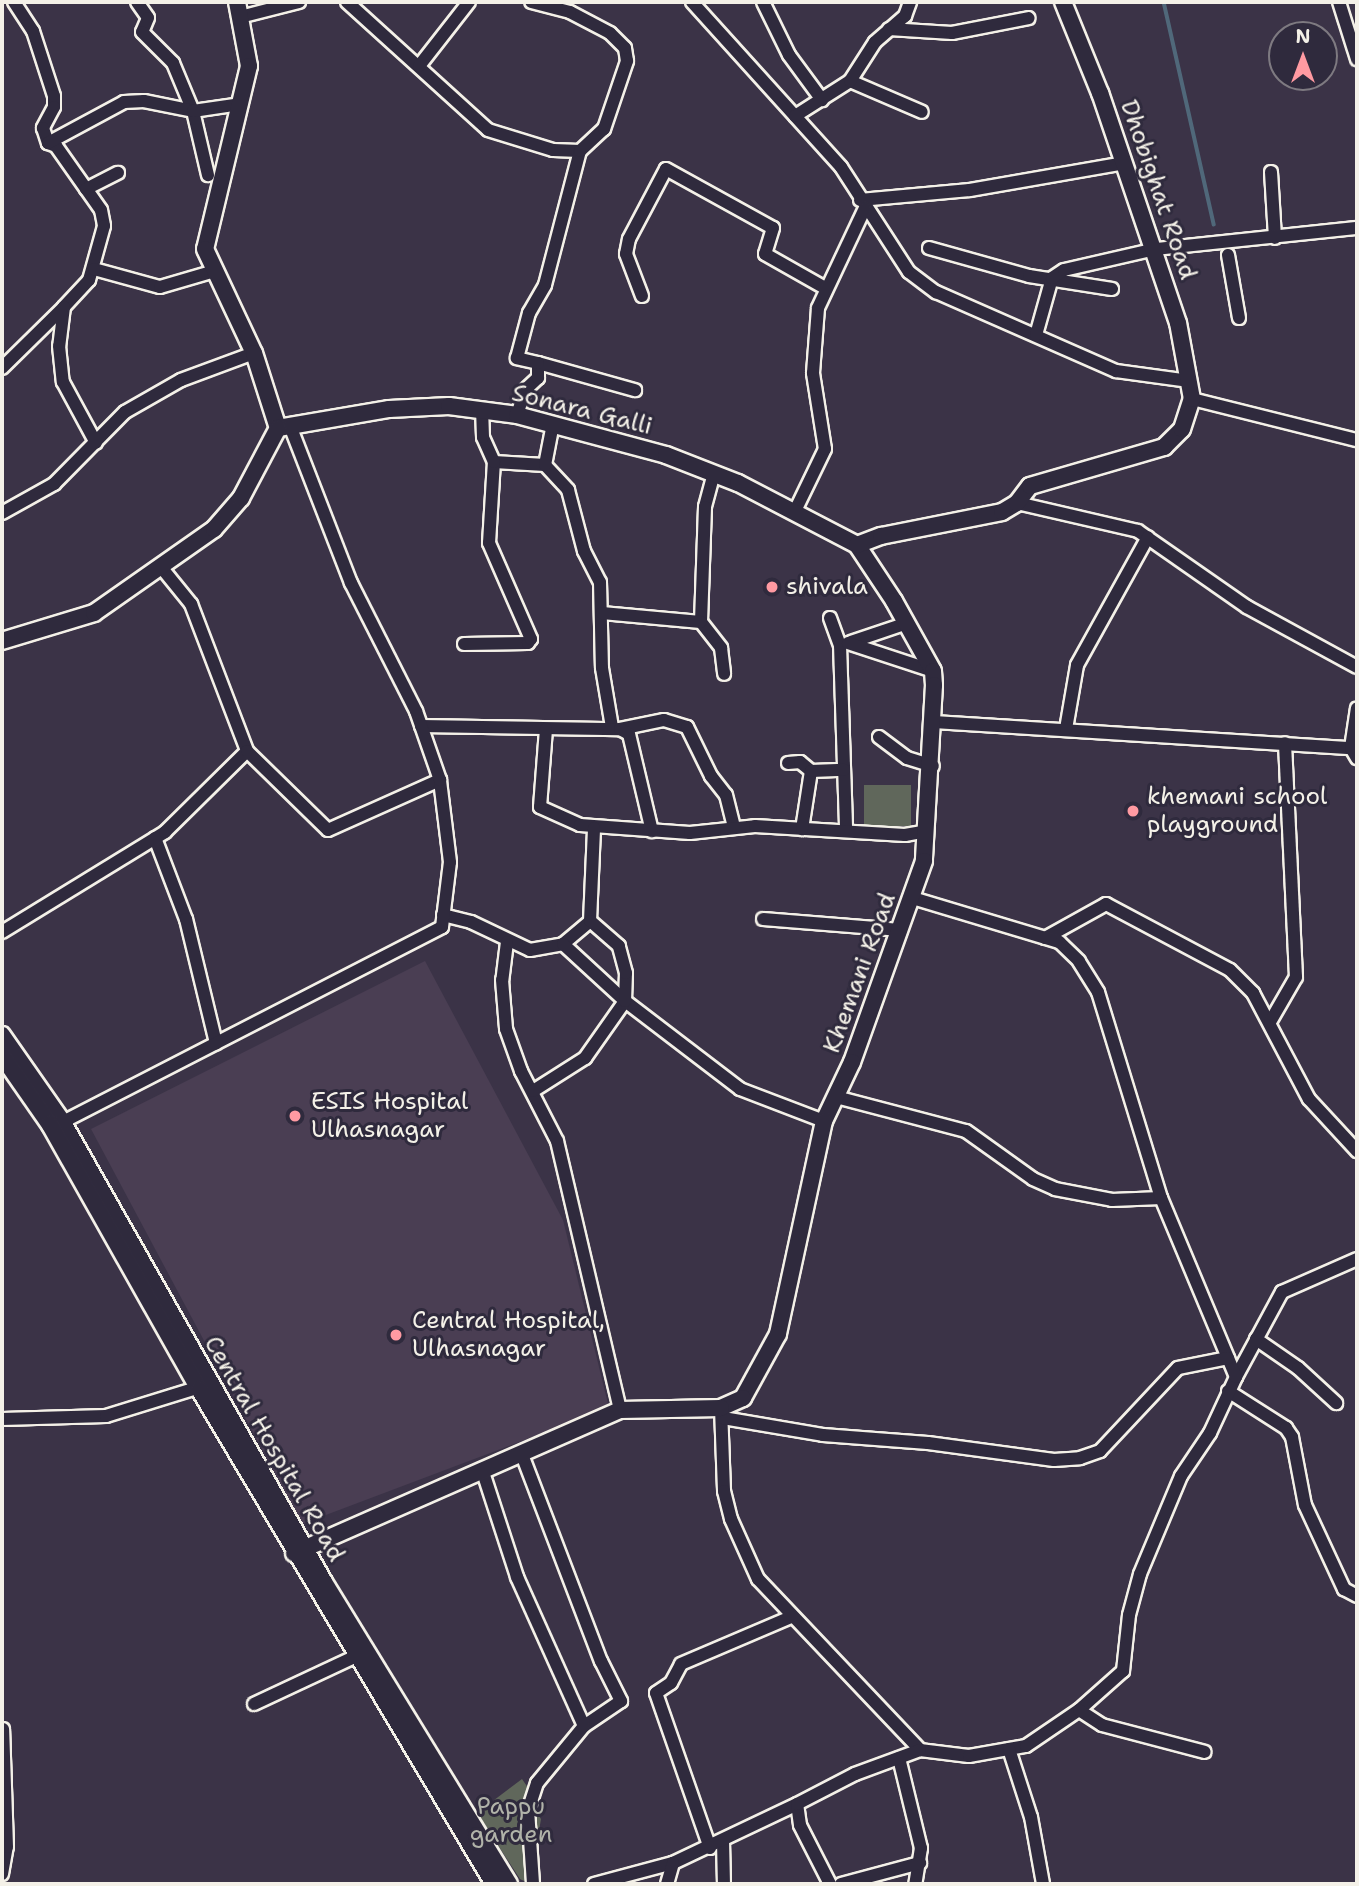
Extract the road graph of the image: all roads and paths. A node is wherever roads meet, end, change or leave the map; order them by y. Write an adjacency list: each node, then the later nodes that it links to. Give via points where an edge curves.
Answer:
1 (14, 2): 23 (street, via 33,31 54,96 54,107 43,128)
2 (137, 2): 20 (street, via 148,18 142,32 173,63)
3 (299, 2): 12 (street)
4 (347, 2): 16 (street)
5 (469, 2): 16 (street)
6 (531, 2): 24 (street, via 570,12 610,33 625,48 628,61 617,102 598,138)
7 (692, 2): 22 (street)
8 (763, 2): 18 (street, via 789,55)
9 (910, 2): 14 (street, via 905,16)
10 (1063, 2): 25 (street, Dhobighat Road)
11 (1339, 2): 15 (street)
12 (239, 9): 19 (street, via 249,66)
13 (1029, 18): 14 (street, via 952,33)
14 (889, 29): 17 (street)
15 (1357, 59)
16 (419, 66): 24 (street, via 488,130 553,150)
17 (850, 81): 18 (street); 21 (street)
18 (822, 100): 22 (street)
19 (241, 104): 20 (street); 37 (street, via 205,249)
20 (193, 111): 23 (street, via 144,101 124,102); 28 (street)
21 (922, 113)
22 (795, 116): 30 (street, via 841,167)
23 (48, 143): 29 (street, via 56,146)
24 (580, 151): 46 (street, via 545,285 529,313 517,358)
25 (1125, 163): 30 (street); 34 (street, Dhobighat Road)
26 (1271, 172): 32 (street)
27 (118, 173): 29 (street)
28 (208, 175)
29 (86, 189): 36 (street, via 101,210 104,226)
30 (863, 204): 39 (street); 44 (street, via 909,272 936,292)
31 (1357, 228): 32 (street)
32 (1275, 238): 34 (street)
33 (929, 247): 38 (street, via 1029,276)
34 (1156, 249): 38 (street, via 1064,270); 48 (street, Dhobighat Road)
35 (1228, 255): 43 (street)
36 (94, 269): 37 (street, via 160,287); 42 (street)
37 (215, 271): 45 (street)
38 (1052, 278): 40 (street); 44 (street)
39 (825, 288): 41 (street, via 765,254 773,228 666,169 629,239 626,254); 61 (street, via 815,327 813,373 825,449)
40 (1112, 289)
41 (642, 296)
42 (64, 307): 47 (street); 56 (street, via 60,371 71,402)
43 (1239, 318)
44 (1036, 335): 48 (street, via 1116,371)
45 (254, 353): 53 (street); 56 (street, via 181,380 125,412)
46 (538, 363): 49 (street); 52 (street, via 538,377 525,390)
47 (2, 368)
48 (1189, 381): 50 (street, Dhobighat Road)
49 (635, 390)
50 (1192, 399): 55 (street); 60 (street, via 1182,429 1170,444 1030,486)
51 (482, 410): 52 (street, Sonara Galli); 53 (street, Sonara Galli, via 389,409); 57 (street, via 483,437)
52 (517, 415): 54 (street, Sonara Galli)
53 (284, 427): 65 (street, via 241,498 214,529); 78 (street, via 351,583)
54 (552, 428): 58 (street); 59 (street, Sonara Galli, via 614,439)
55 (1357, 439)
56 (96, 443): 62 (street, via 54,484)
57 (494, 462): 58 (street); 71 (street, via 489,543 531,639 528,643)
58 (545, 465): 66 (street, via 568,490 584,551 600,582)
59 (714, 474): 61 (street, Sonara Galli); 68 (street, via 705,506)
60 (1017, 503): 63 (street, via 1122,526); 64 (street, via 1002,512)
61 (795, 511): 64 (street, Sonara Galli)
62 (2, 513)
63 (1148, 537): 73 (street, via 1247,607); 81 (street, via 1077,665)
64 (857, 545): 69 (street, Khemani Road)
65 (161, 567): 70 (street, via 94,613); 84 (street, via 191,604)
66 (602, 613): 68 (street); 79 (street, via 602,668)
67 (830, 618): 72 (street)
68 (701, 622): 75 (street, via 722,648)
69 (907, 623): 72 (street); 74 (street, Khemani Road)
70 (2, 642)
71 (464, 644)
72 (844, 644): 74 (street); 88 (street)
73 (1357, 667)
74 (933, 671): 77 (street, Khemani Road)
75 (724, 674)
76 (1357, 708): 85 (street)
77 (934, 722): 81 (street); 87 (street, Khemani Road)
78 (421, 726): 80 (street, via 458,723); 90 (street)
79 (616, 728): 80 (street); 91 (street, via 664,720 687,727 726,795); 95 (street, via 629,734)
80 (546, 729): 92 (street, via 540,807)
81 (1066, 729): 83 (street)
82 (879, 737): 87 (street, via 907,758)
83 (1285, 743): 85 (street); 108 (street, via 1296,977)
84 (247, 751): 90 (street, via 328,830); 97 (street)
85 (1354, 753)
86 (788, 763): 89 (street, via 800,762)
87 (933, 766): 96 (street, Khemani Road)
88 (844, 770): 89 (street); 93 (street)
89 (811, 771): 94 (street)
90 (440, 780): 99 (street, via 450,862)
91 (734, 827): 94 (street); 95 (street, via 690,834)
92 (594, 828): 95 (street); 101 (street)
93 (846, 829): 94 (street); 96 (street, via 905,835)
94 (802, 830)
95 (652, 831)
96 (927, 831): 98 (street, Khemani Road, via 924,861)
97 (155, 838): 103 (street); 110 (street, via 186,919)
98 (912, 898): 102 (street, Khemani Road); 104 (street)
99 (443, 915): 105 (street, via 471,922); 110 (street, via 442,927)
100 (763, 919): 102 (street)
101 (590, 921): 106 (street); 107 (street, via 619,946 626,973)
102 (901, 930): 113 (street, Khemani Road)
103 (2, 932)
104 (1045, 938): 108 (street, via 1087,911 1105,904 1118,907 1230,970 1253,993); 117 (street, via 1059,942 1079,961 1098,992)
105 (507, 942): 106 (street, via 530,950); 112 (street, via 502,980 506,1029)
106 (564, 944): 107 (street)
107 (625, 1000): 112 (street, via 585,1058); 114 (street, via 740,1089)
108 (1270, 1022): 116 (street, via 1309,1099)
109 (2, 1035): 115 (street, Central Hospital Road)
110 (216, 1043): 115 (street)
111 (2, 1056): 115 (street, Central Hospital Road)
112 (533, 1091): 125 (street, via 557,1141)
113 (836, 1097): 114 (street, Khemani Road); 117 (street, via 966,1131 1033,1179 1055,1189 1112,1200)
114 (824, 1121): 126 (street, Khemani Road, via 778,1334 743,1398)
115 (57, 1125): 122 (street, Central Hospital Road)
116 (1357, 1151)
117 (1161, 1198): 120 (street)
118 (1357, 1259): 119 (street, via 1282,1292)
119 (1256, 1339): 121 (street); 124 (street, via 1298,1368)
120 (1228, 1358): 121 (street); 126 (street, via 1178,1368 1100,1451 1080,1458 1054,1460 823,1435)
121 (1236, 1377): 123 (street)
122 (204, 1386): 127 (street, via 106,1416); 130 (street, Central Hospital Road)
123 (1228, 1391): 131 (street, via 1286,1428 1292,1437 1305,1504 1344,1589); 135 (street, via 1210,1433 1181,1476 1140,1574 1129,1615 1123,1671)
124 (1336, 1403)
125 (620, 1410): 126 (street); 128 (street)
126 (722, 1413): 132 (street, via 724,1491 731,1519 758,1579)
127 (2, 1419)
128 (521, 1452): 129 (street); 136 (street, via 601,1661 621,1701)
129 (482, 1469): 130 (street); 136 (street, via 517,1577)
130 (300, 1549): 133 (street, Central Hospital Road)
131 (1357, 1596)
132 (791, 1617): 139 (street); 144 (street, via 681,1664 671,1683 656,1693)
133 (361, 1654): 134 (street); 148 (street, Central Hospital Road); 149 (street, Central Hospital Road)
134 (254, 1704)
135 (1079, 1710): 138 (street, via 1026,1746); 140 (street, via 1102,1724)
136 (584, 1726): 150 (street, via 537,1783 531,1801 528,1839)
137 (3, 1729): 147 (street)
138 (1009, 1749): 139 (street, via 969,1756); 157 (street, via 1031,1818)
139 (920, 1750): 141 (street)
140 (1205, 1752)
141 (899, 1758): 142 (street); 146 (street, via 921,1847)
142 (797, 1804): 143 (street); 154 (street, via 800,1825)
143 (723, 1841): 144 (street); 153 (street)
144 (710, 1847): 145 (street)
145 (673, 1863): 151 (street); 152 (street)
146 (920, 1863): 155 (street); 156 (street)
147 (2, 1868)
148 (494, 1884)
149 (509, 1884)
150 (533, 1884)
151 (594, 1884)
152 (667, 1884)
153 (724, 1884)
154 (830, 1884)
155 (841, 1884)
156 (915, 1884)
157 (1044, 1884)

